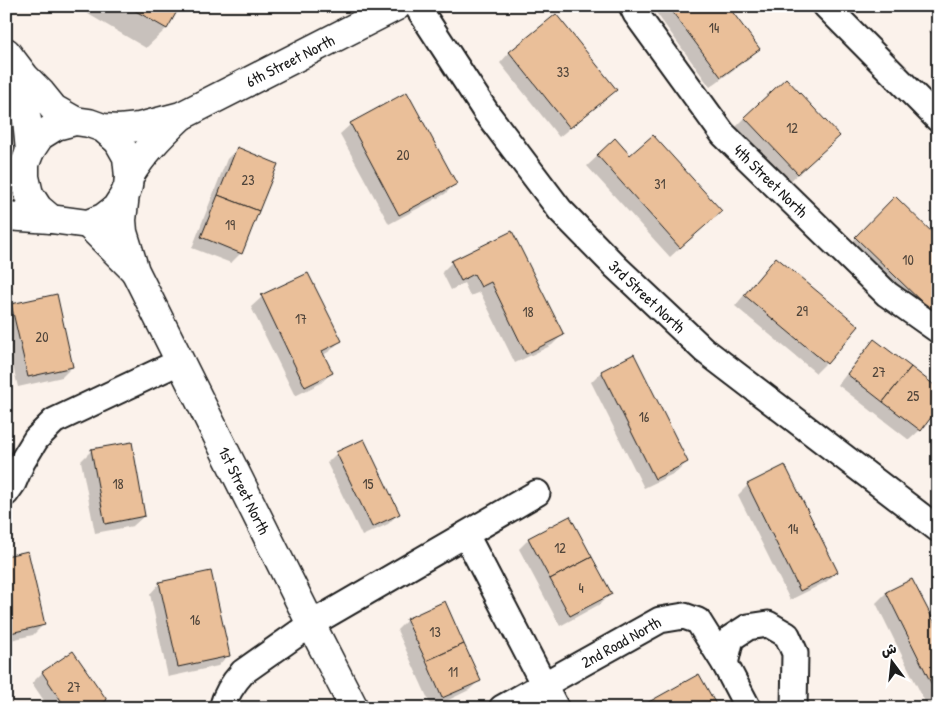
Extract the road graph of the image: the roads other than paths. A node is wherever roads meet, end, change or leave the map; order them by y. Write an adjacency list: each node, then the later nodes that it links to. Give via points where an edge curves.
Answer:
1 (397, 6): 6 (street, 6th Street North)
2 (417, 6): 21 (street, 3rd Street North, via 486,112 560,210 616,267 704,350)
3 (632, 6): 17 (street, 4th Street North, via 723,134 887,294)
4 (826, 6): 7 (street)
5 (9, 55): 8 (street, via 54,109); 10 (street, via 26,120)
6 (181, 116): 9 (street, 6th Street North, via 138,127); 11 (street, 6th Street North, via 136,164)
7 (938, 118)
8 (75, 121): 9 (street); 10 (street, via 56,126 40,136)
9 (103, 128): 11 (street, via 118,141 127,158)
10 (27, 164): 12 (street); 14 (street, via 28,194)
11 (127, 186): 15 (street, via 116,208); 16 (street, 1st Street North, via 123,232)
12 (6, 205)
13 (6, 216): 14 (street)
14 (51, 219): 15 (street)
15 (88, 224): 16 (street, 1st Street North)
16 (135, 272): 18 (street, 1st Street North)
17 (938, 330)
18 (179, 362): 19 (street, via 54,421 36,439); 23 (street, 1st Street North)
19 (6, 492)
20 (537, 494): 22 (street)
21 (938, 529)
22 (466, 535): 23 (street); 25 (street)
23 (310, 624): 26 (street, via 239,676); 27 (street, 1st Street North)
24 (725, 664): 25 (street, 2nd Road North, via 698,621 684,616 660,620); 30 (street, 2nd Road North); 31 (street, via 731,638 748,627 768,624 786,635 795,653)
25 (543, 685): 28 (street, 2nd Road North); 29 (street)
26 (222, 708)
27 (354, 708)
28 (502, 708)
29 (556, 708)
30 (748, 708)
31 (794, 708)

